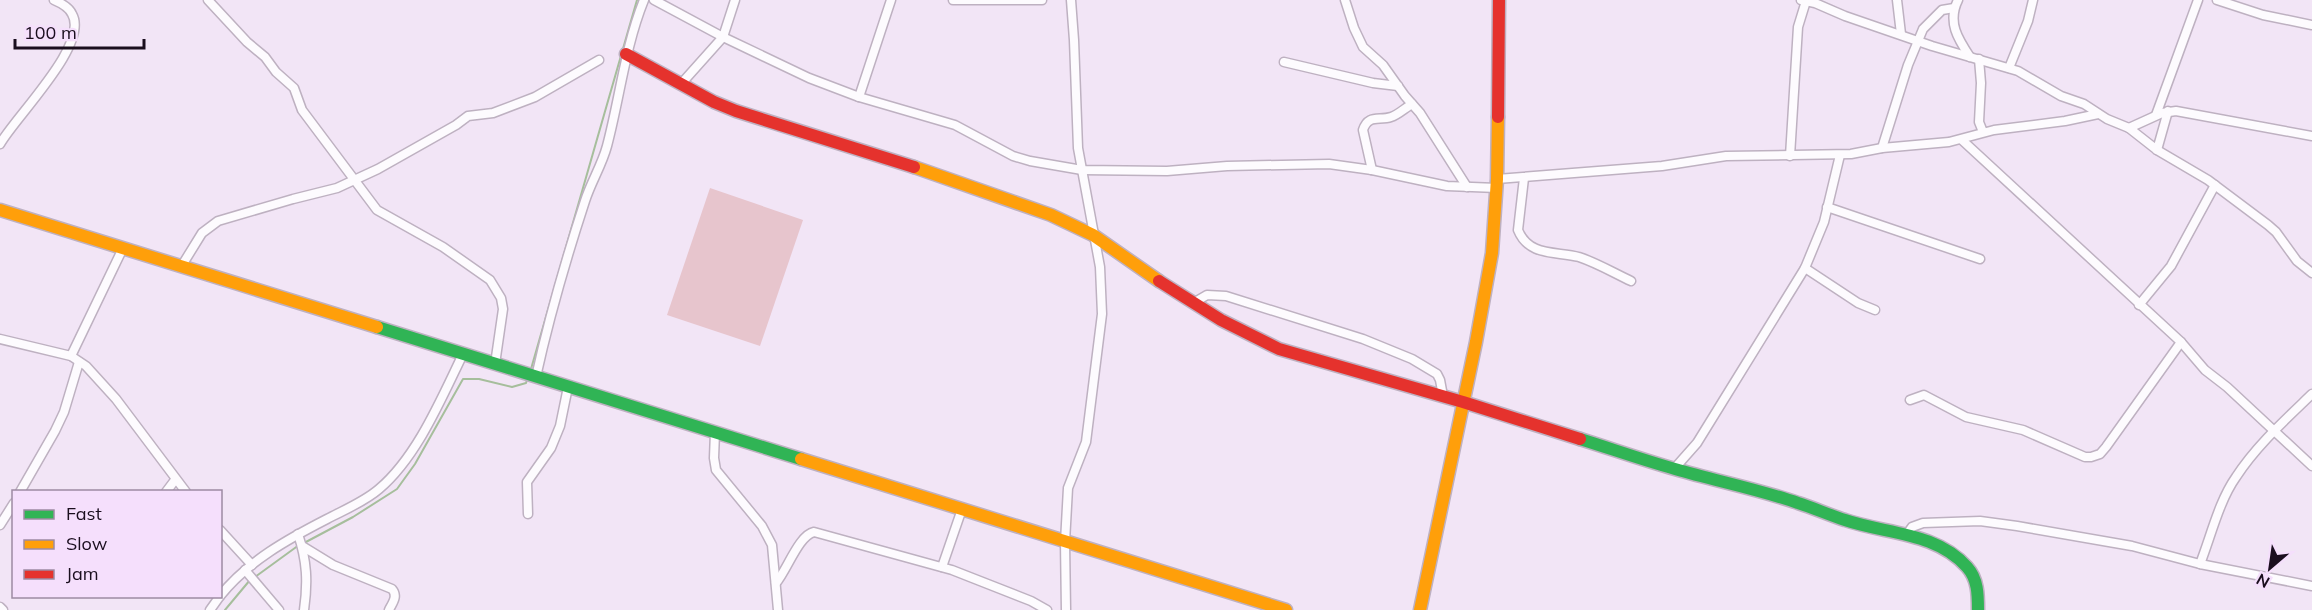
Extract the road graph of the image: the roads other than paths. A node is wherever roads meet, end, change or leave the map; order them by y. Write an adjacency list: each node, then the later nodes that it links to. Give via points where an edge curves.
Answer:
1 (54, 0): 39 (street, via 73,15 71,42 50,81)
2 (208, 0): 47 (street, via 294,88 302,110)
3 (645, 0): 23 (street)
4 (654, 0): 21 (street)
5 (735, 0): 21 (street)
6 (891, 0): 30 (street)
7 (953, 0): 17 (street)
8 (1042, 0): 17 (street)
9 (1071, 0): 44 (street, via 1076,125)
10 (1345, 0): 29 (street, via 1363,47)
11 (1499, 0): 48 (street)
12 (1803, 0): 20 (street); 43 (street)
13 (1897, 0): 20 (street)
14 (2033, 0): 27 (street)
15 (2198, 0): 34 (street)
16 (2217, 0): 19 (street)
17 (1031, 1)
18 (1951, 4): 22 (street, via 1924,26); 24 (street, via 1955,31)
19 (2312, 25)
20 (1901, 34): 22 (street)
21 (723, 38): 28 (street); 30 (street)
22 (1918, 40): 24 (street); 40 (street)
23 (626, 54): 28 (street); 69 (street, via 607,148 577,225)
24 (1975, 58): 27 (street); 36 (street, via 1981,83 1979,122)
25 (599, 60): 47 (street, via 536,97 493,113 468,116)
26 (1284, 62): 29 (street)
27 (2009, 68): 33 (street)
28 (681, 84): 53 (street, via 735,111 921,169 1051,215)
29 (1398, 86): 31 (street)
30 (859, 97): 44 (street, via 955,125 1013,156)
31 (1412, 104): 45 (street, via 1394,116 1371,119 1364,127); 50 (street)
32 (2168, 111): 34 (street); 37 (street); 41 (street)
33 (2098, 114): 35 (street); 36 (street)
34 (2156, 116): 35 (street)
35 (2129, 128): 41 (street)
36 (1983, 132): 38 (street)
37 (2312, 136)
38 (1962, 140): 40 (street); 61 (street)
39 (0, 144)
40 (1882, 148): 42 (street)
41 (2157, 150): 49 (street)
42 (1840, 155): 43 (street); 51 (street)
43 (1790, 156): 46 (street, via 1726,156 1662,166)
44 (1082, 170): 45 (street, via 1167,171 1329,164); 53 (street)
45 (1372, 170): 50 (street)
46 (1524, 177): 48 (street); 59 (street, via 1518,230 1531,246 1543,252 1581,258)
47 (354, 181): 56 (street, via 218,221 202,233); 68 (street, via 377,210 443,247 490,280 503,309)
48 (1497, 183): 50 (street); 74 (street, via 1489,273)
49 (2215, 185): 58 (street, via 2276,232 2297,261); 61 (street, via 2171,266)
50 (1467, 187)
51 (1827, 207): 55 (street); 57 (street)
52 (0, 210): 54 (street)
53 (1093, 235): 60 (street); 90 (street, via 1100,267 1102,314 1086,442 1069,483)
54 (123, 248): 56 (street); 66 (street)
55 (1980, 259)
56 (181, 267): 65 (street)
57 (1805, 268): 62 (street); 78 (street, via 1703,433)
58 (2312, 273)
59 (1631, 281)
60 (1195, 302): 72 (street, via 1221,320 1279,349); 72 (street, via 1208,295 1226,296 1363,339 1430,369 1440,380)
61 (2139, 304): 64 (street)
62 (1875, 310)
63 (0, 339): 66 (street)
64 (2181, 342): 73 (street, via 2106,447 2091,457 2070,452 2023,430 1966,417 1924,395); 76 (street, via 2205,370)
65 (463, 354): 68 (street); 88 (street, via 427,424 392,476 366,499)
66 (71, 356): 67 (street)
67 (80, 362): 79 (street, via 116,399); 80 (street, via 55,432)
68 (495, 364): 69 (street)
69 (536, 377): 70 (street)
70 (568, 387): 75 (street); 85 (street, via 560,426 527,482)
71 (2312, 394): 76 (street)
72 (1443, 396): 74 (street)
73 (1910, 400)
74 (1463, 402): 78 (street); 105 (street)
75 (716, 432): 84 (street); 95 (street, via 714,466 768,536)
76 (2272, 432): 77 (street); 92 (street, via 2236,476)
77 (2312, 466)
78 (1674, 469): 89 (street, via 1797,502 1847,521)
79 (175, 480): 81 (street); 82 (street)
80 (21, 490)
81 (168, 490)
82 (184, 490)
83 (12, 506): 86 (street)
84 (962, 509): 90 (street); 93 (street)
85 (528, 514)
86 (0, 525)
87 (222, 533): 94 (street)
88 (298, 534): 91 (street); 94 (street)
89 (1906, 534): 92 (street, via 1923,523 1980,521 2132,546); 106 (street, via 1947,552 1966,566 1978,591)
90 (1065, 542): 103 (street); 104 (street)
91 (302, 546): 99 (street, via 308,579); 100 (street, via 333,565 392,589 395,599)
92 (2200, 564): 96 (street)
93 (942, 567): 95 (street, via 814,532 801,542); 102 (street)
94 (248, 568): 97 (street); 98 (street)
95 (776, 583): 101 (street)
96 (2312, 586)
97 (222, 594)
98 (279, 610)
99 (304, 610)
100 (389, 610)
101 (778, 610)
102 (1047, 610)
103 (1066, 610)
104 (1287, 610)
105 (1420, 610)
106 (1978, 610)

